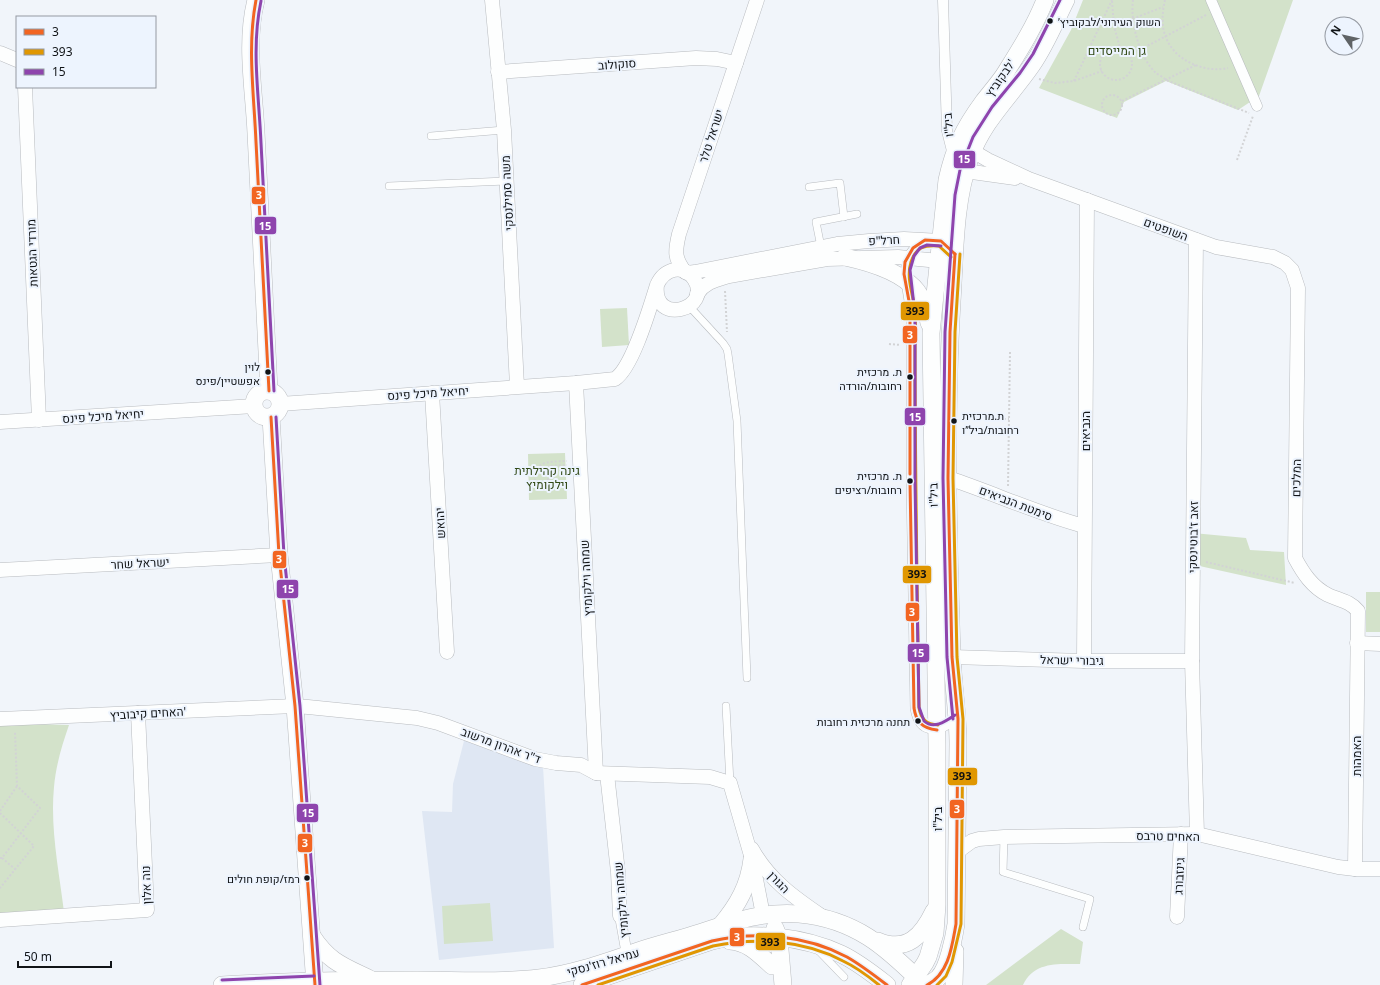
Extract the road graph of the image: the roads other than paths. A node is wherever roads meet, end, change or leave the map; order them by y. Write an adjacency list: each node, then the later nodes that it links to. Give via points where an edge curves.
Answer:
1 (256, 0): 45 (street, via 250,33)
2 (492, 0): 11 (street, משה סמילנסקי)
3 (757, 0): 10 (street, ישראל טלר)
4 (943, 0): 17 (street, ביל"ו, via 947,131)
5 (1045, 0): 17 (street, לבקוביץ', via 1025,41 965,128)
6 (1066, 0): 16 (street, לבקוביץ', via 1042,49 988,122)
7 (1211, 0): 13 (street, via 1239,64)
8 (0, 53): 9 (street)
9 (16, 60)
10 (736, 63): 11 (street, סוקולוב, via 696,58); 33 (street, ישראל טלר, via 677,242 677,259)
11 (498, 72): 14 (street, משה סמילנסקי)
12 (25, 88): 47 (street, מורדי הגטאות)
13 (1255, 110)
14 (504, 130): 15 (lane); 20 (street, משה סמילנסקי)
15 (431, 136)
16 (973, 150): 18 (street, לבקוביץ'); 19 (street, השופטים)
17 (953, 155): 18 (street, via 957,165); 27 (street, ביל"ו)
18 (965, 171): 19 (street, השופטים); 29 (street, ביל"ו)
19 (1029, 180): 23 (street, השופטים)
20 (506, 181): 21 (lane); 43 (street, משה סמילנסקי)
21 (389, 186)
22 (808, 187): 25 (lane, via 840,183)
23 (1087, 200): 26 (street, השופטים); 50 (street, הנביאים)
24 (857, 214): 25 (lane)
25 (844, 217): 28 (lane, via 816,222)
26 (1196, 240): 35 (street, השופטים, via 1216,247 1273,257 1285,263 1292,270); 57 (street, זאב ז'בוטינסקי)
27 (933, 241): 28 (street, חרל"פ, via 869,241); 29 (street); 31 (lane, via 913,248); 32 (street, ביל"ו)
28 (821, 248): 33 (street, חרל"פ)
29 (955, 254): 32 (street, חרל"פ); 49 (street, ביל"ו, via 950,332)
30 (844, 258): 31 (street, חרל"פ); 34 (street, via 881,267); 37 (street, חרל"פ, via 724,277 707,283)
31 (907, 258): 32 (street, חרל"פ); 34 (lane)
32 (939, 261): 41 (street, ביל"ו)
33 (686, 272): 36 (street, via 670,271); 37 (street, via 694,279)
34 (905, 280): 41 (street, via 923,302); 65 (lane, via 910,321 914,708 918,722 927,729)
35 (1296, 280): 53 (street, המלכים, via 1298,288 1295,558 1302,572 1317,588 1353,605 1358,611)
36 (657, 285): 39 (street, via 661,302); 40 (street)
37 (697, 294): 38 (street)
38 (689, 306): 39 (street); 59 (lane, via 727,350 737,421)
39 (675, 310): 40 (street, via 659,313)
40 (641, 333): 42 (street, via 620,376 611,380)
41 (931, 333): 65 (street, ביל"ו)
42 (576, 383): 43 (street, יחיאל מיכל פינס); 66 (street, שמחה וילקומיץ)
43 (517, 386): 44 (street, יחיאל מיכל פינס)
44 (432, 394): 45 (street, יחיאל מיכל פינס); 55 (street, יהואש)
45 (274, 404): 46 (street, via 262,417); 51 (street)
46 (254, 406): 47 (street, יחיאל מיכל פינס)
47 (39, 420): 48 (street, יחיאל מיכל פינס)
48 (0, 422)
49 (948, 478): 50 (street, סימטת הנביאים); 56 (street, ביל"ו)
50 (1084, 526): 58 (street, הנביאים)
51 (279, 555): 52 (street, ישראל שחר); 60 (street)
52 (0, 570)
53 (1357, 643): 54 (street); 74 (street, האמהות)
54 (1380, 644)
55 (447, 652)
56 (952, 657): 58 (street, גיבורי ישראל); 64 (street, ביל"ו)
57 (1192, 660): 58 (street, גיבורי ישראל); 70 (street, זאב ז'בוטינסקי)
58 (1084, 661)
59 (747, 678)
60 (295, 706): 62 (street, האחים קיבוביץ'); 66 (street, ד"ר אהרון מרשוב, via 417,718 438,723 535,759 582,765); 85 (street)
61 (726, 706): 67 (lane)
62 (138, 713): 63 (street, האחים קיבוביץ'); 81 (street, נוה אלון, via 147,910)
63 (0, 719)
64 (958, 719): 65 (lane, via 949,726); 72 (street, ביל"ו)
65 (937, 730): 76 (street, ביל"ו)
66 (602, 773): 67 (street, ד"ר אהרון מרשוב, via 710,777); 78 (street, שמחה וילקומיץ, via 618,872)
67 (730, 783): 68 (street, הגורן)
68 (745, 834): 73 (street, הגורן); 80 (street, הגורן, via 763,866 784,889)
69 (1181, 834): 70 (street, האחים טרבס); 71 (street, האחים טרבס); 79 (street, גינזבורג)
70 (1197, 834): 74 (street, האחים טרבס)
71 (1004, 837): 72 (street, האחים טרבס, via 978,839); 83 (lane, via 1003,872 1090,899)
72 (957, 852): 84 (street, ביל"ו)
73 (752, 859): 77 (street, הגורן); 82 (street, via 743,892)
74 (1355, 869): 75 (street, האחים טרבס)
75 (1380, 869)
76 (937, 905): 87 (street, via 925,928 910,942 889,945); 95 (street, ביל"ו, via 933,943)
77 (763, 915): 80 (street, עמיאל רוז'נסקי, via 798,914); 82 (street, עמיאל רוז'נסקי); 86 (street, הגורן)
78 (620, 916): 90 (street, שמחה וילקומיץ)
79 (1177, 917)
80 (826, 918): 87 (street, עמיאל רוז'נסקי)
81 (0, 920)
82 (721, 925): 90 (street, עמיאל רוז'נסקי)
83 (1083, 927)
84 (955, 929): 95 (street, ביל"ו, via 952,947 939,977); 99 (street)
85 (312, 936): 93 (street, via 332,960); 94 (street)
86 (772, 937): 88 (street, עמיאל רוז'נסקי, via 729,937); 89 (street, עמיאל רוז'נסקי); 92 (street, הגורן)
87 (874, 940): 95 (street, via 893,955)
88 (712, 941): 92 (street, via 744,944 755,950); 97 (street, עמיאל רוז'נסקי)
89 (812, 944): 91 (lane); 92 (street, via 791,957); 98 (street, עמיאל רוז'נסקי, via 856,962)
90 (626, 955): 93 (street, עמיאל רוז'נסקי, via 594,967 539,978)
91 (844, 977)
92 (779, 978)
93 (372, 980): 94 (street, עמיאל רוז'נסקי)
94 (314, 983): 96 (street, עמיאל רוז'נסקי)
95 (920, 983)
96 (222, 985)
97 (582, 985)
98 (887, 985)
99 (954, 985)

